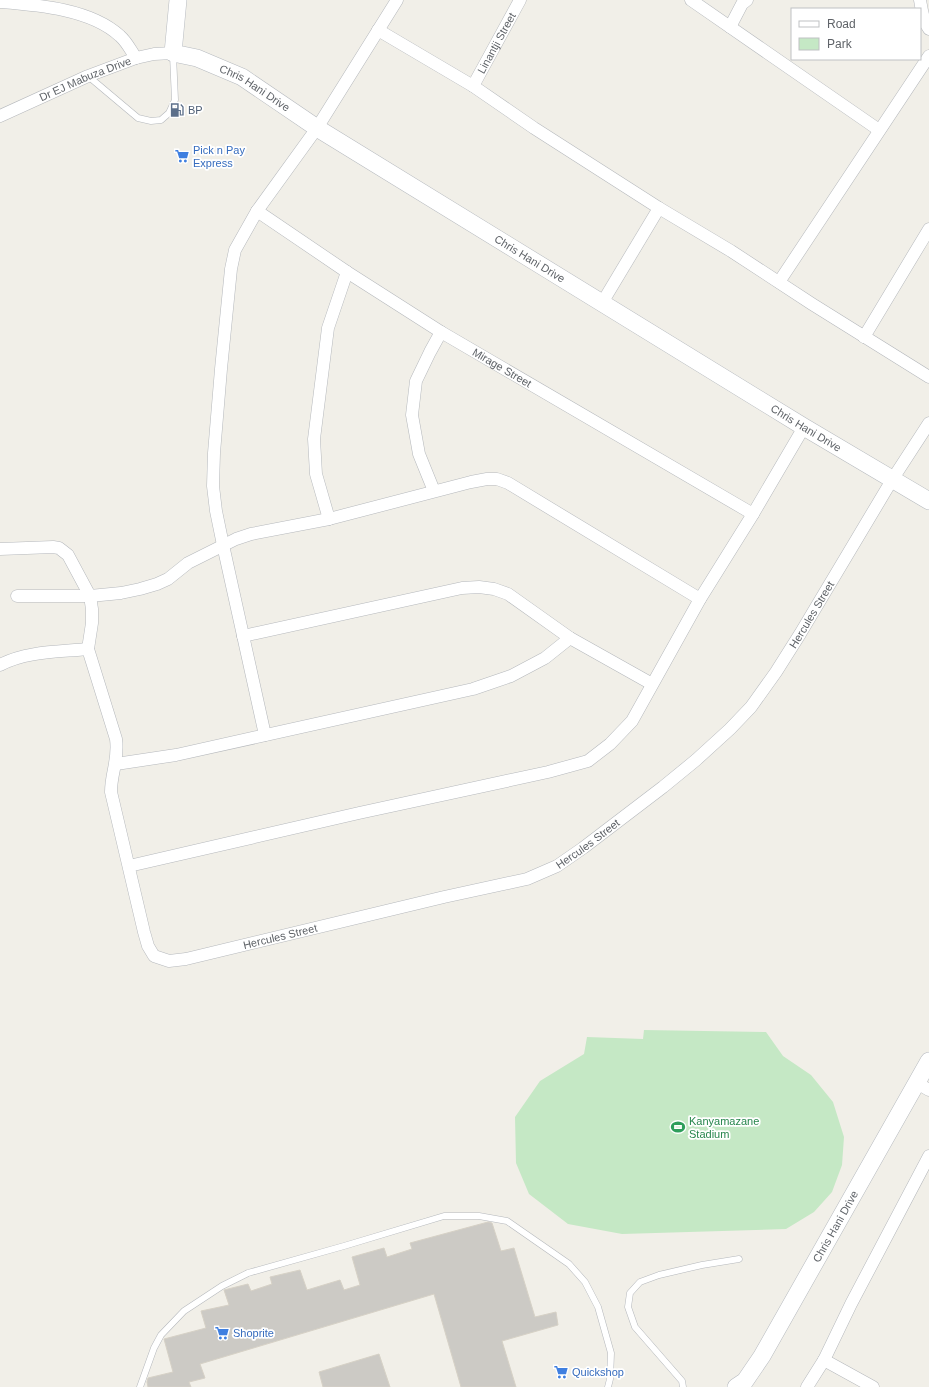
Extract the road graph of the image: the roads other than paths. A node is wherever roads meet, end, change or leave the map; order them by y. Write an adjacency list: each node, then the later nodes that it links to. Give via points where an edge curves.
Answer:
1 (178, 0): 11 (street)
2 (397, 0): 9 (street)
3 (520, 0): 15 (street, Linantji Street)
4 (691, 0): 8 (street)
5 (747, 0): 8 (street)
6 (920, 0): 10 (street)
7 (0, 2): 13 (street, via 55,9 88,17 119,35)
8 (730, 26): 18 (street)
9 (378, 30): 15 (street); 17 (street)
10 (929, 30)
11 (173, 53): 13 (street, Dr EJ Mabuza Drive); 14 (lane, via 175,100 169,113 161,120 138,118); 17 (street, Chris Hani Drive, via 197,58 242,77)
12 (929, 56): 18 (street)
13 (136, 58): 14 (street, Dr EJ Mabuza Drive)
14 (88, 76): 16 (street, Dr EJ Mabuza Drive)
15 (472, 86): 19 (street)
16 (0, 116)
17 (317, 128): 20 (street); 24 (street, Chris Hani Drive)
18 (879, 130): 23 (street)
19 (659, 208): 23 (street); 24 (street)
20 (257, 211): 22 (street, Mirage Street); 35 (street, via 235,250 228,287 213,486)
21 (929, 229): 26 (street)
22 (347, 272): 25 (street, Mirage Street); 34 (street, via 328,328 314,439 316,474)
23 (779, 282): 26 (street)
24 (602, 303): 29 (street, Chris Hani Drive)
25 (441, 332): 31 (street, via 416,381 412,415 419,454); 33 (street, Mirage Street)
26 (864, 337): 27 (street)
27 (929, 377)
28 (929, 423): 30 (street, Hercules Street)
29 (804, 427): 30 (street, Chris Hani Drive); 33 (street)
30 (892, 480): 32 (street, Chris Hani Drive); 47 (street, Hercules Street, via 800,634 751,707 696,760 608,830 557,866 527,879 169,961 154,956 148,946)
31 (434, 491): 34 (street); 39 (street, via 487,479 508,483)
32 (929, 501)
33 (753, 514): 39 (street)
34 (329, 519): 35 (street, via 251,534 236,538)
35 (223, 546): 38 (street, via 157,584 121,593); 40 (street)
36 (0, 549): 38 (street, via 43,546 59,548 68,555)
37 (17, 596): 38 (street)
38 (90, 596): 42 (street, via 92,623)
39 (700, 599): 44 (street)
40 (244, 636): 41 (street, via 462,588 479,587 508,594); 45 (street)
41 (570, 638): 44 (street); 45 (street, via 545,658 510,676 473,689)
42 (88, 649): 43 (street, via 30,656 9,660); 46 (street, Hercules Street, via 116,739)
43 (0, 665)
44 (652, 684): 47 (street, via 632,721 610,744 588,761)
45 (265, 735): 46 (street, via 176,755)
46 (116, 764): 47 (street, Hercules Street, via 112,775 111,792)
47 (129, 866)
48 (929, 1061): 49 (street, Chris Hani Drive)
49 (923, 1086): 56 (street, Chris Hani Drive, via 762,1356 745,1381)
50 (929, 1156): 52 (street)
51 (739, 1259): 55 (lane, via 659,1275 640,1282 630,1293 628,1307 635,1327 682,1381)
52 (824, 1360): 57 (street); 58 (street)
53 (140, 1387): 54 (lane, via 161,1335 184,1311 222,1286 248,1273 444,1216 479,1216 507,1221 569,1264 585,1282 598,1307 611,1353)
54 (608, 1387)
55 (683, 1387)
56 (736, 1387)
57 (808, 1387)
58 (873, 1387)

